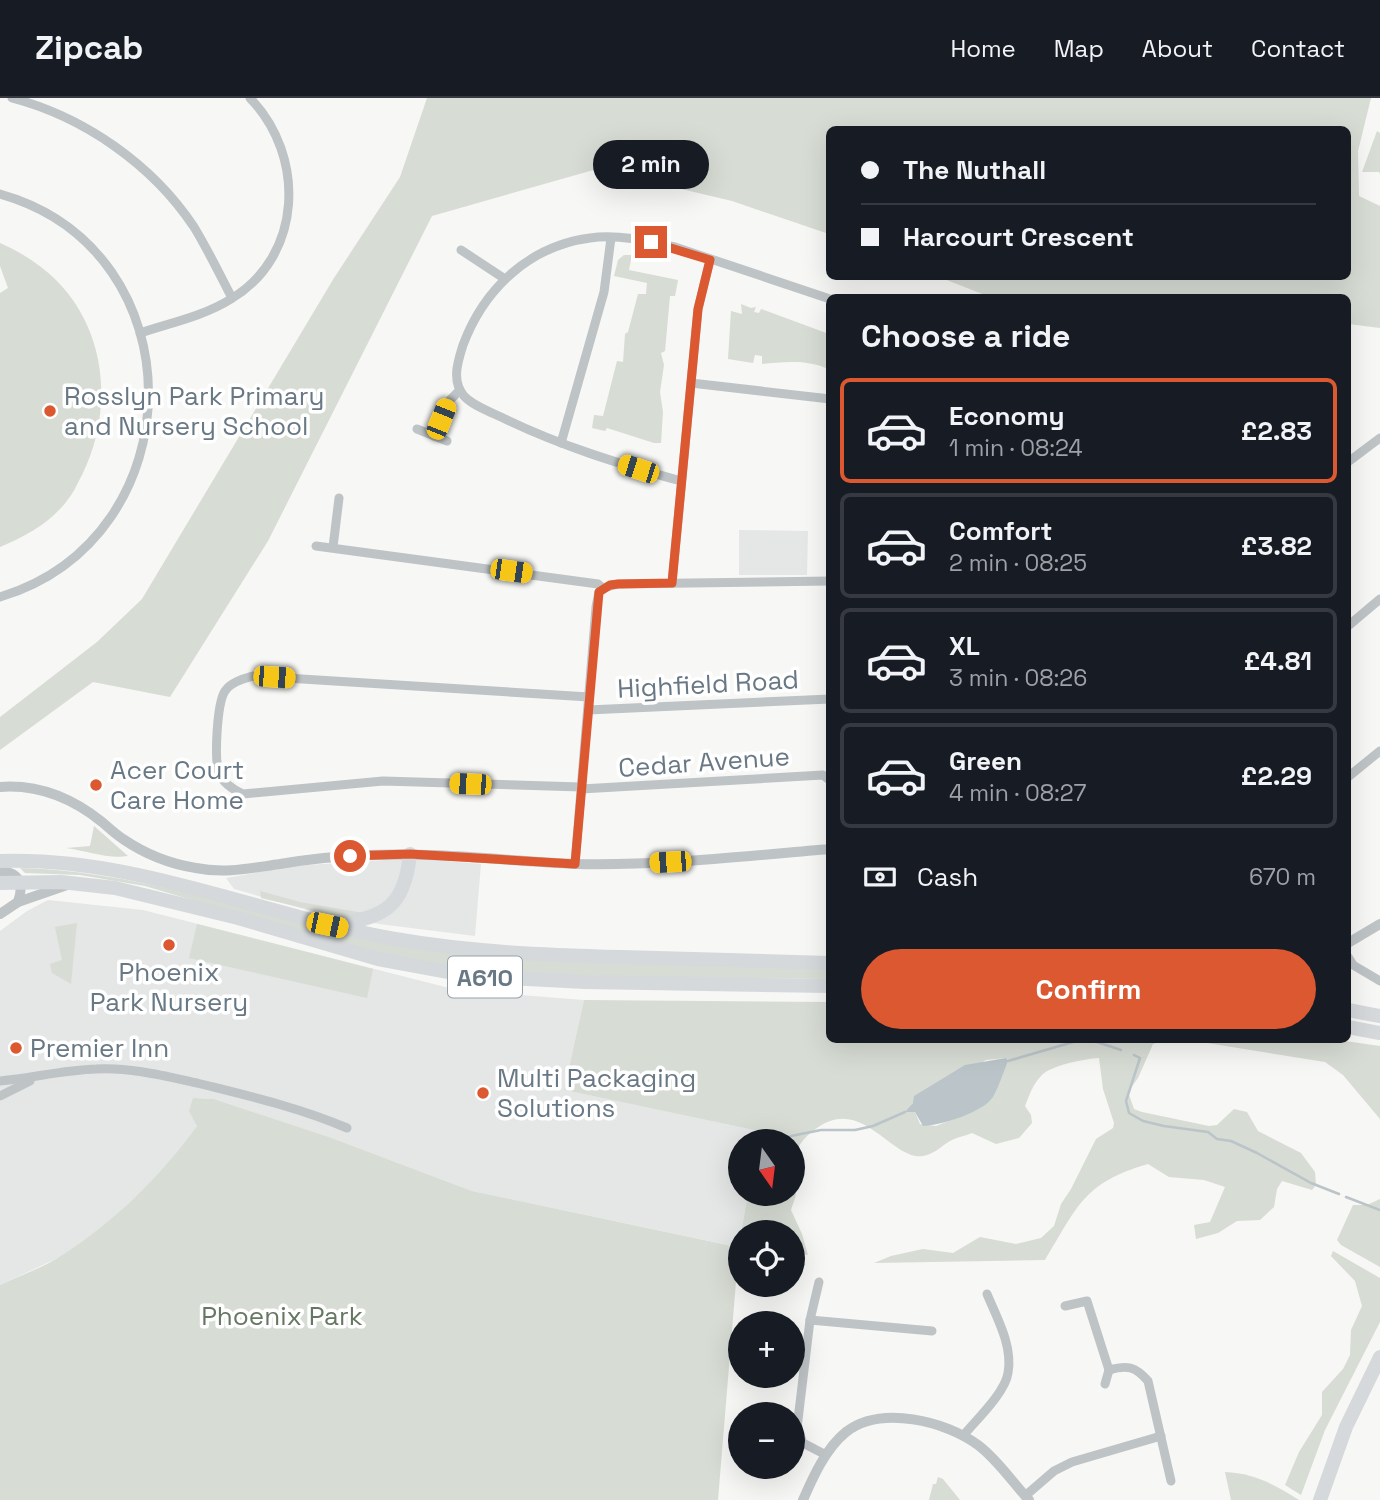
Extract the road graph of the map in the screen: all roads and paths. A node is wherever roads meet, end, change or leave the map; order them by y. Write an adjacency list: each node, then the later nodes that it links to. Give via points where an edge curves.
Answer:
1 (12, 98): 12 (street, via 81,125 138,165 192,225)
2 (266, 98): 3 (street)
3 (253, 102): 12 (street, via 277,135 286,160 287,212 274,253)
4 (0, 194): 13 (street, via 51,217 89,248 115,279)
5 (611, 238): 9 (street, via 651,242); 10 (street, via 560,246 520,265); 21 (street, via 604,292)
6 (478, 246): 8 (street)
7 (461, 250): 8 (street)
8 (472, 257): 10 (street)
9 (710, 260): 11 (street); 14 (street, via 700,296)
10 (505, 279): 15 (street, via 484,302 466,340 457,370)
11 (826, 298)
12 (232, 299): 13 (street)
13 (140, 333): 30 (street, via 148,370 149,408 144,446 122,499 101,530 74,557 43,579)
14 (691, 383): 16 (street); 23 (street)
15 (460, 390): 18 (street, via 448,402); 21 (street, via 476,405)
16 (826, 399)
17 (417, 429): 18 (street)
18 (434, 436): 20 (street)
19 (1380, 438): 22 (street)
20 (447, 441)
21 (561, 443): 23 (street)
22 (1351, 460)
23 (681, 481): 28 (street)
24 (339, 498): 26 (street)
25 (316, 546): 26 (street)
26 (333, 547): 29 (street)
27 (826, 581): 28 (street)
28 (672, 583): 29 (street)
29 (603, 588): 33 (street, via 597,600)
30 (0, 597)
31 (1380, 599): 32 (street)
32 (1351, 623)
33 (589, 697): 35 (street); 40 (street, Cedar Avenue, via 253,676 233,684 220,704 219,774 243,794 383,781)
34 (826, 699): 35 (street, Highfield Road)
35 (588, 710): 40 (street)
36 (1380, 751): 37 (street)
37 (1351, 775)
38 (826, 777): 40 (street, Cedar Avenue)
39 (0, 787): 42 (street, via 28,787 68,800 150,855 196,869 243,871 305,860)
40 (581, 788): 44 (street)
41 (826, 849): 44 (street, via 670,862)
42 (410, 854): 44 (street); 50 (main road, via 403,890)
43 (0, 861): 53 (main road, A610, via 113,870)
44 (575, 864)
45 (0, 872): 46 (street, via 15,875)
46 (21, 882): 47 (main road, A610); 48 (main road, A610); 49 (street)
47 (0, 883)
48 (73, 883): 49 (street); 59 (main road, A610, via 151,895 378,959 470,976)
49 (18, 902): 51 (street)
50 (389, 909): 53 (main road, via 367,919); 54 (main road, via 388,922)
51 (0, 914)
52 (1380, 924): 55 (street)
53 (327, 925): 54 (main road, A610)
54 (397, 939): 57 (main road, A610, via 510,952)
55 (1351, 941)
56 (1351, 960): 58 (street)
57 (826, 963)
58 (1380, 981)
59 (826, 986)
60 (1351, 1011): 61 (main road)
61 (1380, 1016)
62 (1351, 1028): 63 (main road)
63 (1380, 1033)
64 (35, 1078): 65 (street); 66 (street); 67 (street, via 97,1069 135,1071 280,1103)
65 (0, 1081)
66 (0, 1096)
67 (347, 1128)
68 (819, 1282): 71 (street)
69 (987, 1294): 76 (street, via 1007,1343 1008,1374)
70 (1065, 1306): 74 (street, via 1087,1301)
71 (810, 1320): 72 (street); 78 (street, via 797,1428 803,1443)
72 (932, 1331)
73 (1380, 1357): 82 (main road, via 1346,1427)
74 (1109, 1370): 75 (street); 77 (street, via 1126,1366 1139,1370 1148,1381)
75 (1105, 1384)
76 (963, 1436): 78 (street, via 941,1425 892,1418 846,1432); 80 (street, via 989,1455)
77 (1161, 1436): 79 (street); 80 (street, via 1072,1462 1054,1471)
78 (826, 1455): 81 (street)
79 (1171, 1481)
80 (1027, 1498)
81 (803, 1500)
82 (1320, 1500)

